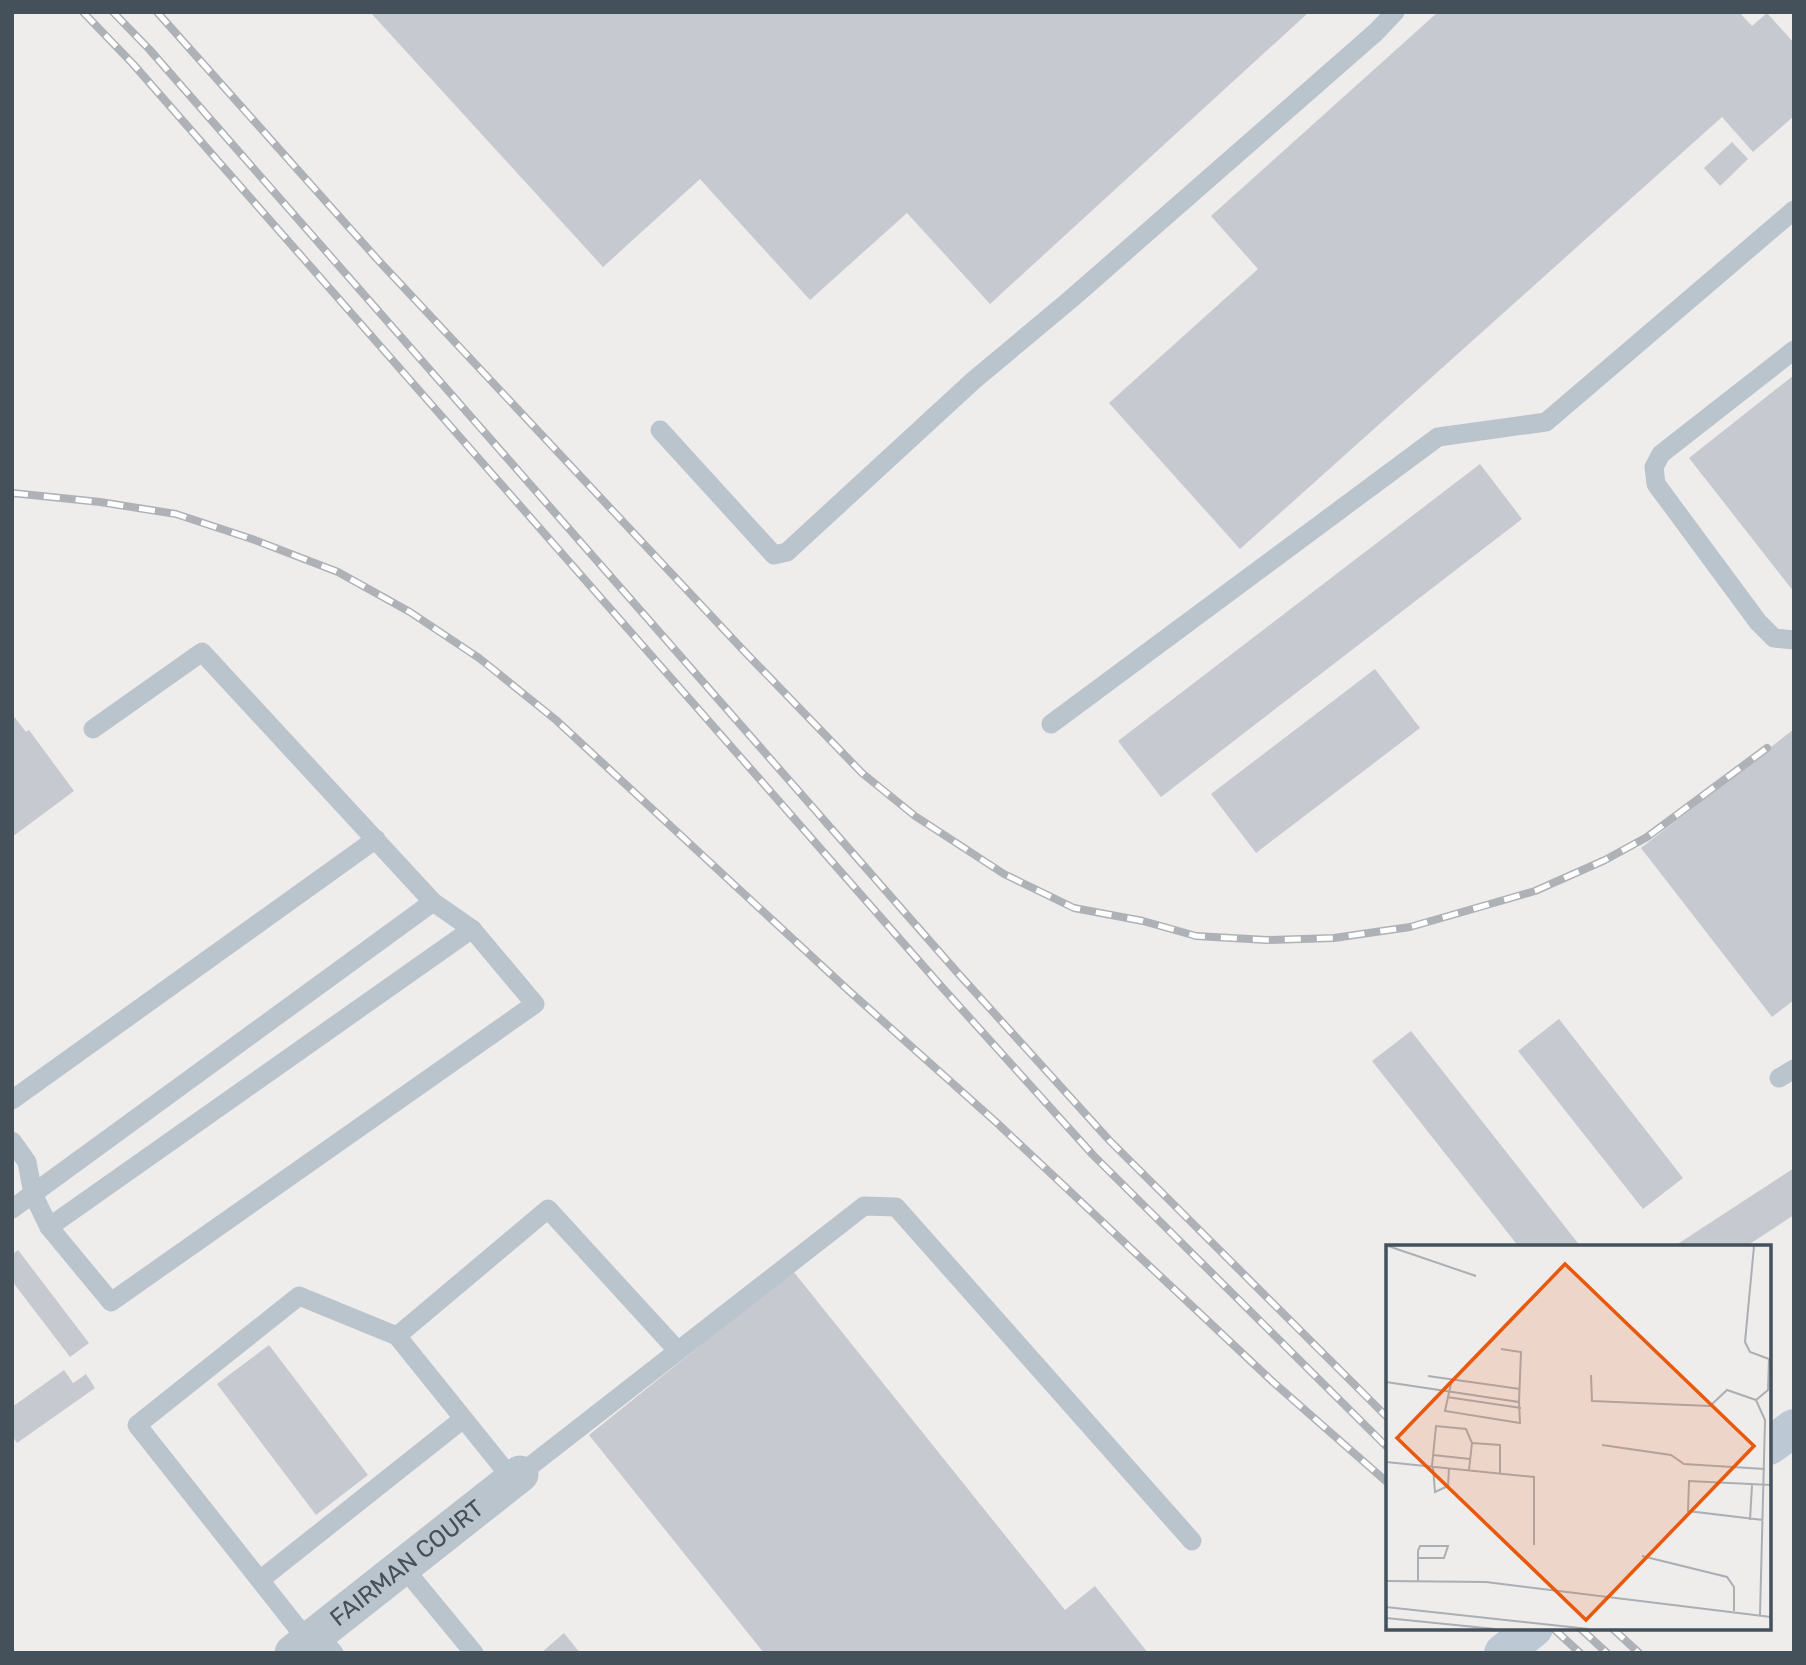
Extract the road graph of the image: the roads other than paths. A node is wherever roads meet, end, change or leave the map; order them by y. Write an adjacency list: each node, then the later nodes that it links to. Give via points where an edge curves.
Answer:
1 (1395, 12): 4 (lane, via 974,380 787,552 774,555)
2 (1794, 211): 6 (lane, via 1546,422 1438,437)
3 (1794, 349): 5 (lane, via 1661,454 1654,467 1656,484 1758,622 1773,638)
4 (660, 430)
5 (1794, 640)
6 (1051, 724)
7 (93, 729): 8 (lane, via 202,652)
8 (376, 839): 9 (lane); 11 (lane)
9 (433, 902): 10 (lane); 13 (lane)
10 (472, 929): 15 (lane); 15 (lane, via 535,1004 111,1302)
11 (12, 1100)
12 (12, 1141): 13 (lane, via 27,1162)
13 (33, 1194): 14 (lane); 15 (lane)
14 (12, 1209)
15 (49, 1227)
16 (397, 1336): 17 (lane, via 548,1209); 18 (lane); 24 (lane, via 299,1296 137,1425)
17 (678, 1351): 21 (lane); 22 (lane, via 864,1206 896,1207)
18 (463, 1419): 21 (lane); 24 (lane)
19 (1794, 1428): 20 (street)
20 (1771, 1445)
21 (516, 1477): 23 (street, FAIRMAN COURT)
22 (1192, 1541)
23 (403, 1567): 26 (street, FAIRMAN COURT); 27 (lane)
24 (260, 1580): 26 (lane)
25 (1532, 1630): 28 (street)
26 (313, 1645)
27 (474, 1653)
28 (1503, 1653)

